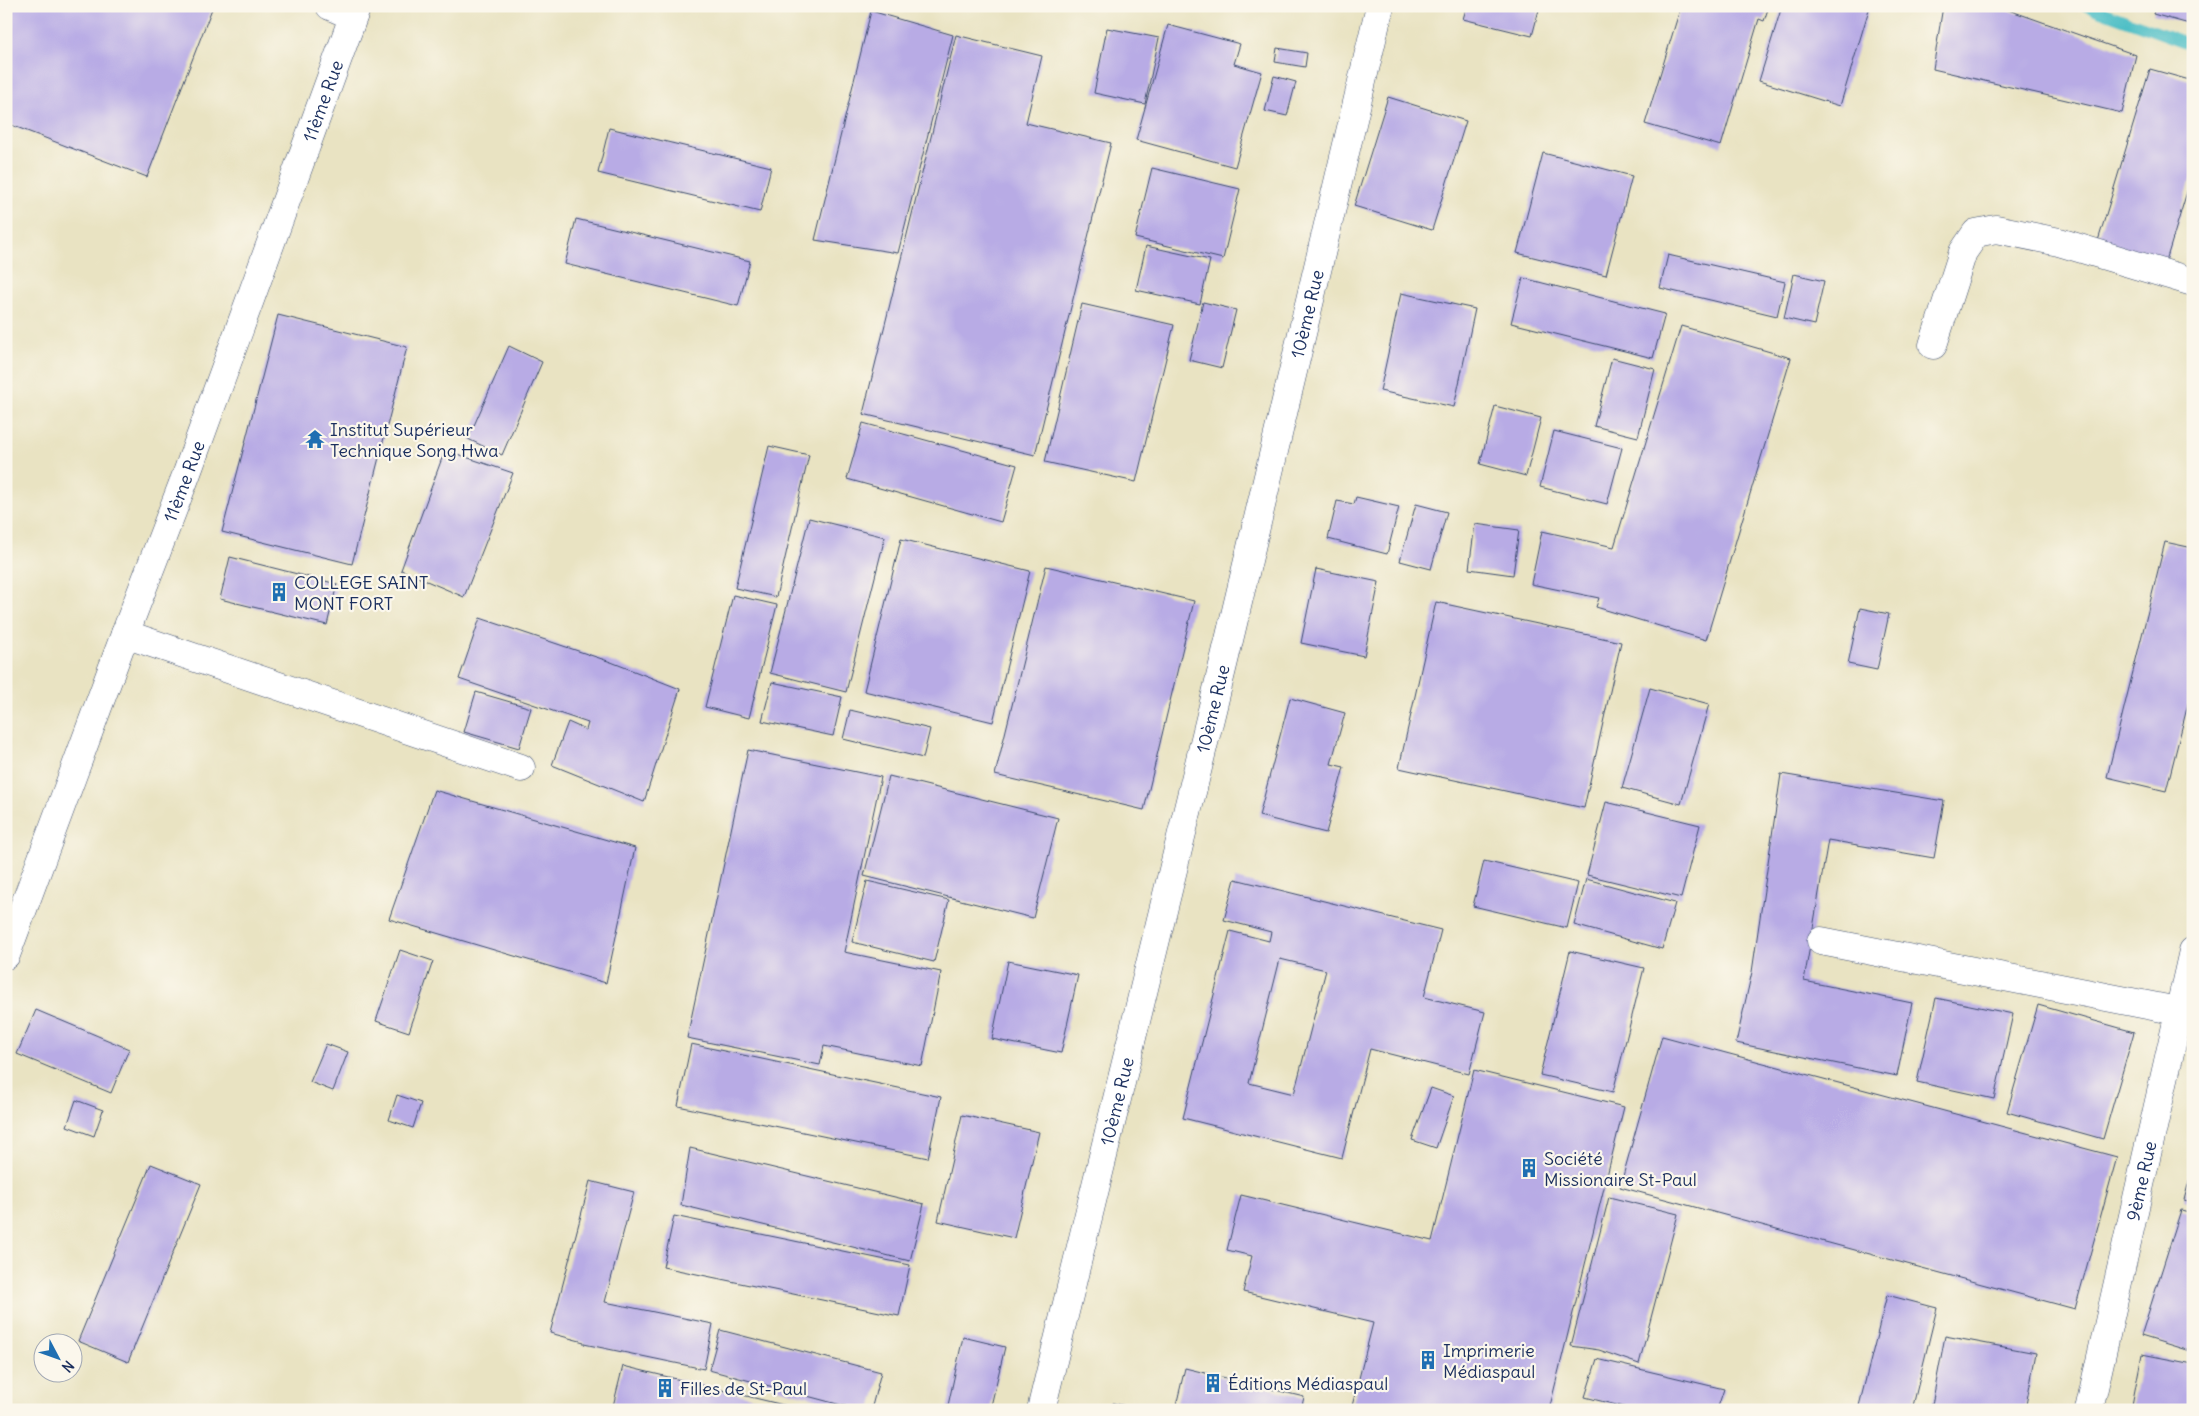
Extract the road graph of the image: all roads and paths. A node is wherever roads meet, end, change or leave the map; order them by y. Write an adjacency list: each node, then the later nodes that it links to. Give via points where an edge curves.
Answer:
1 (1380, 6): 11 (street, 10ème Rue)
2 (347, 9): 5 (street, 11ème Rue, via 187,473)
3 (2193, 282): 4 (street, via 2059,242 1996,229 1976,233 1963,252)
4 (1934, 345)
5 (125, 634): 6 (street); 9 (street, 11ème Rue)
6 (521, 768)
7 (1821, 941): 10 (street)
8 (2193, 951): 10 (street, 9ème Rue)
9 (6, 954)
10 (2185, 1013): 12 (street, 9ème Rue)
11 (1041, 1410)
12 (2089, 1410)

